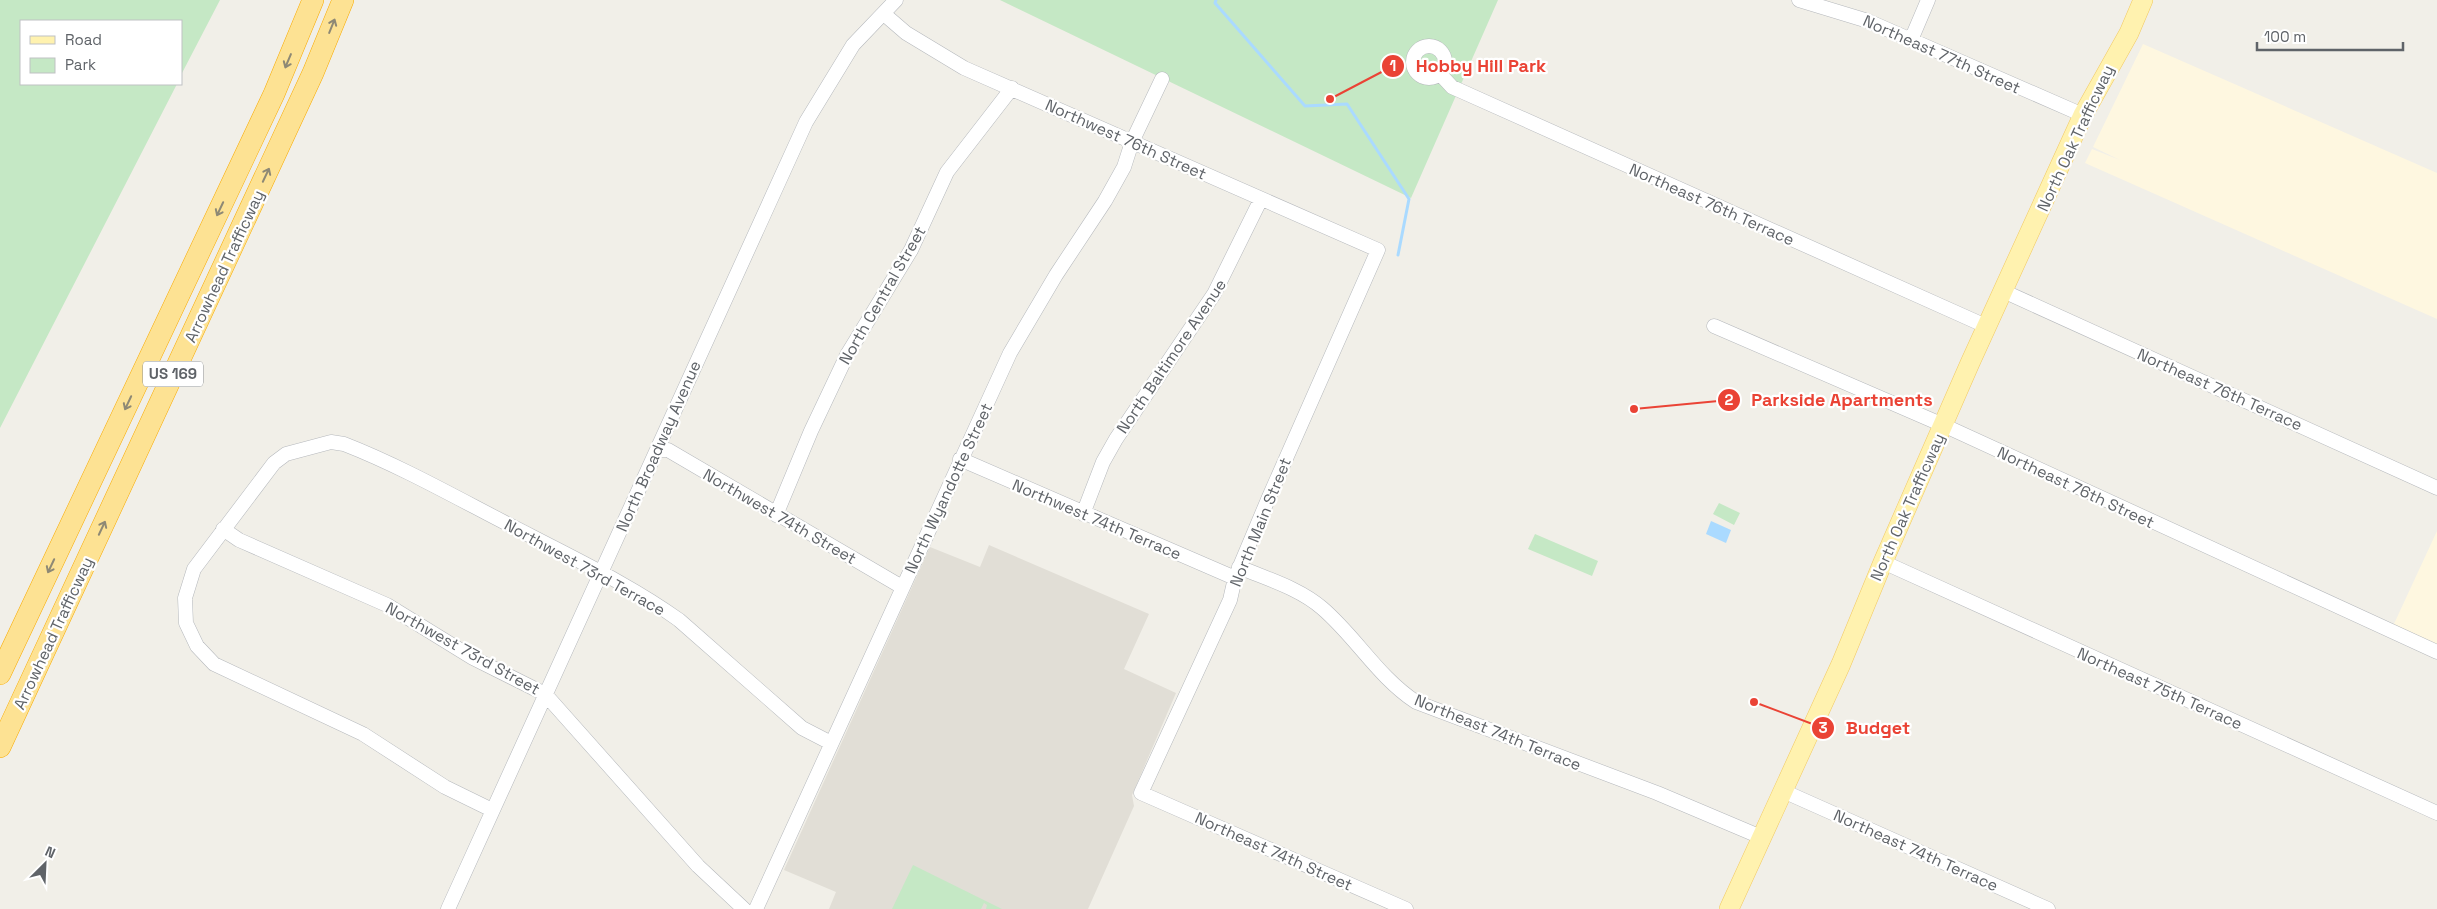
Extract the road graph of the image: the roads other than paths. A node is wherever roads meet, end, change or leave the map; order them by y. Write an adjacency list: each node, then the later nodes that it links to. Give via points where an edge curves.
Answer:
1 (313, 0): 31 (highway, Arrowhead Trafficway / US 169, one-way to 31, via 274,94)
2 (343, 0): 34 (highway, Arrowhead Trafficway / US 169, one-way to 2, via 313,73)
3 (896, 0): 7 (street, North Broadway Avenue)
4 (1798, 0): 8 (street, Northeast 77th Street, via 1868,21)
5 (1928, 0): 8 (street)
6 (2143, 0): 12 (main road, North Oak Trafficway, via 2129,33)
7 (884, 14): 11 (street, Northwest 76th Street, via 941,56); 20 (street, North Broadway Avenue, via 853,45 806,122)
8 (1911, 40): 12 (street, Northeast 77th Street)
9 (1440, 74): 18 (street, Northeast 76th Terrace, via 1452,87)
10 (1162, 79): 13 (street, North Wyandotte Street)
11 (1012, 88): 13 (street, Northwest 76th Street); 24 (street, North Central Street, via 947,172 911,250 846,356)
12 (2083, 115): 16 (main road, North Oak Trafficway)
13 (1132, 142): 14 (street, Northwest 76th Street); 21 (street, North Wyandotte Street, via 1124,167 1105,201 1010,353)
14 (1261, 199): 15 (street, Northwest 76th Street); 23 (street, North Baltimore Avenue, via 1214,294 1116,439)
15 (1378, 250): 28 (street, North Main Street)
16 (2003, 291): 18 (main road, North Oak Trafficway); 22 (street, Northeast 76th Terrace)
17 (1714, 326): 19 (street, Northeast 76th Street)
18 (1988, 327): 19 (main road, North Oak Trafficway)
19 (1943, 425): 26 (main road, North Oak Trafficway); 30 (street, Northeast 76th Street)
20 (657, 450): 24 (street, Northwest 74th Street, via 668,450); 27 (street, North Broadway Avenue)
21 (960, 459): 23 (street, Northwest 74th Terrace); 29 (street, North Wyandotte Street)
22 (2437, 488)
23 (1083, 514): 28 (street, Northwest 74th Terrace)
24 (776, 515): 29 (street, Northwest 74th Street)
25 (223, 529): 27 (street, Northwest 73rd Terrace, via 274,463 286,454 331,442 350,446); 32 (street, Northwest 73rd Street, via 239,540 387,605 473,658); 37 (street, Northwest 73rd Terrace, via 194,569 187,586 184,611 190,633 214,664 363,734 445,787)
26 (1883, 562): 35 (main road, North Oak Trafficway, via 1851,642); 38 (street, Northeast 75th Terrace)
27 (601, 571): 32 (street, North Broadway Avenue); 33 (street, Northwest 73rd Terrace, via 672,615 802,728)
28 (1237, 573): 36 (street, North Main Street, via 1230,600); 39 (street, Northeast 74th Terrace, via 1296,591 1320,606 1384,676 1416,702 1657,793)
29 (902, 587): 33 (street, North Wyandotte Street)
30 (2437, 652)
31 (0, 674)
32 (545, 694): 37 (street, North Broadway Avenue); 41 (street, Northwest 73rd Street, via 698,866)
33 (831, 743): 42 (street, North Wyandotte Street)
34 (0, 747)
35 (1783, 791): 39 (main road, North Oak Trafficway); 45 (street, Northeast 74th Terrace)
36 (1141, 793): 43 (street, Northeast 74th Street)
37 (492, 810): 40 (street, North Broadway Avenue)
38 (2437, 813)
39 (1761, 837): 44 (main road, North Oak Trafficway)
40 (448, 909)
41 (744, 909)
42 (756, 909)
43 (1406, 909)
44 (1729, 909)
45 (2048, 909)

